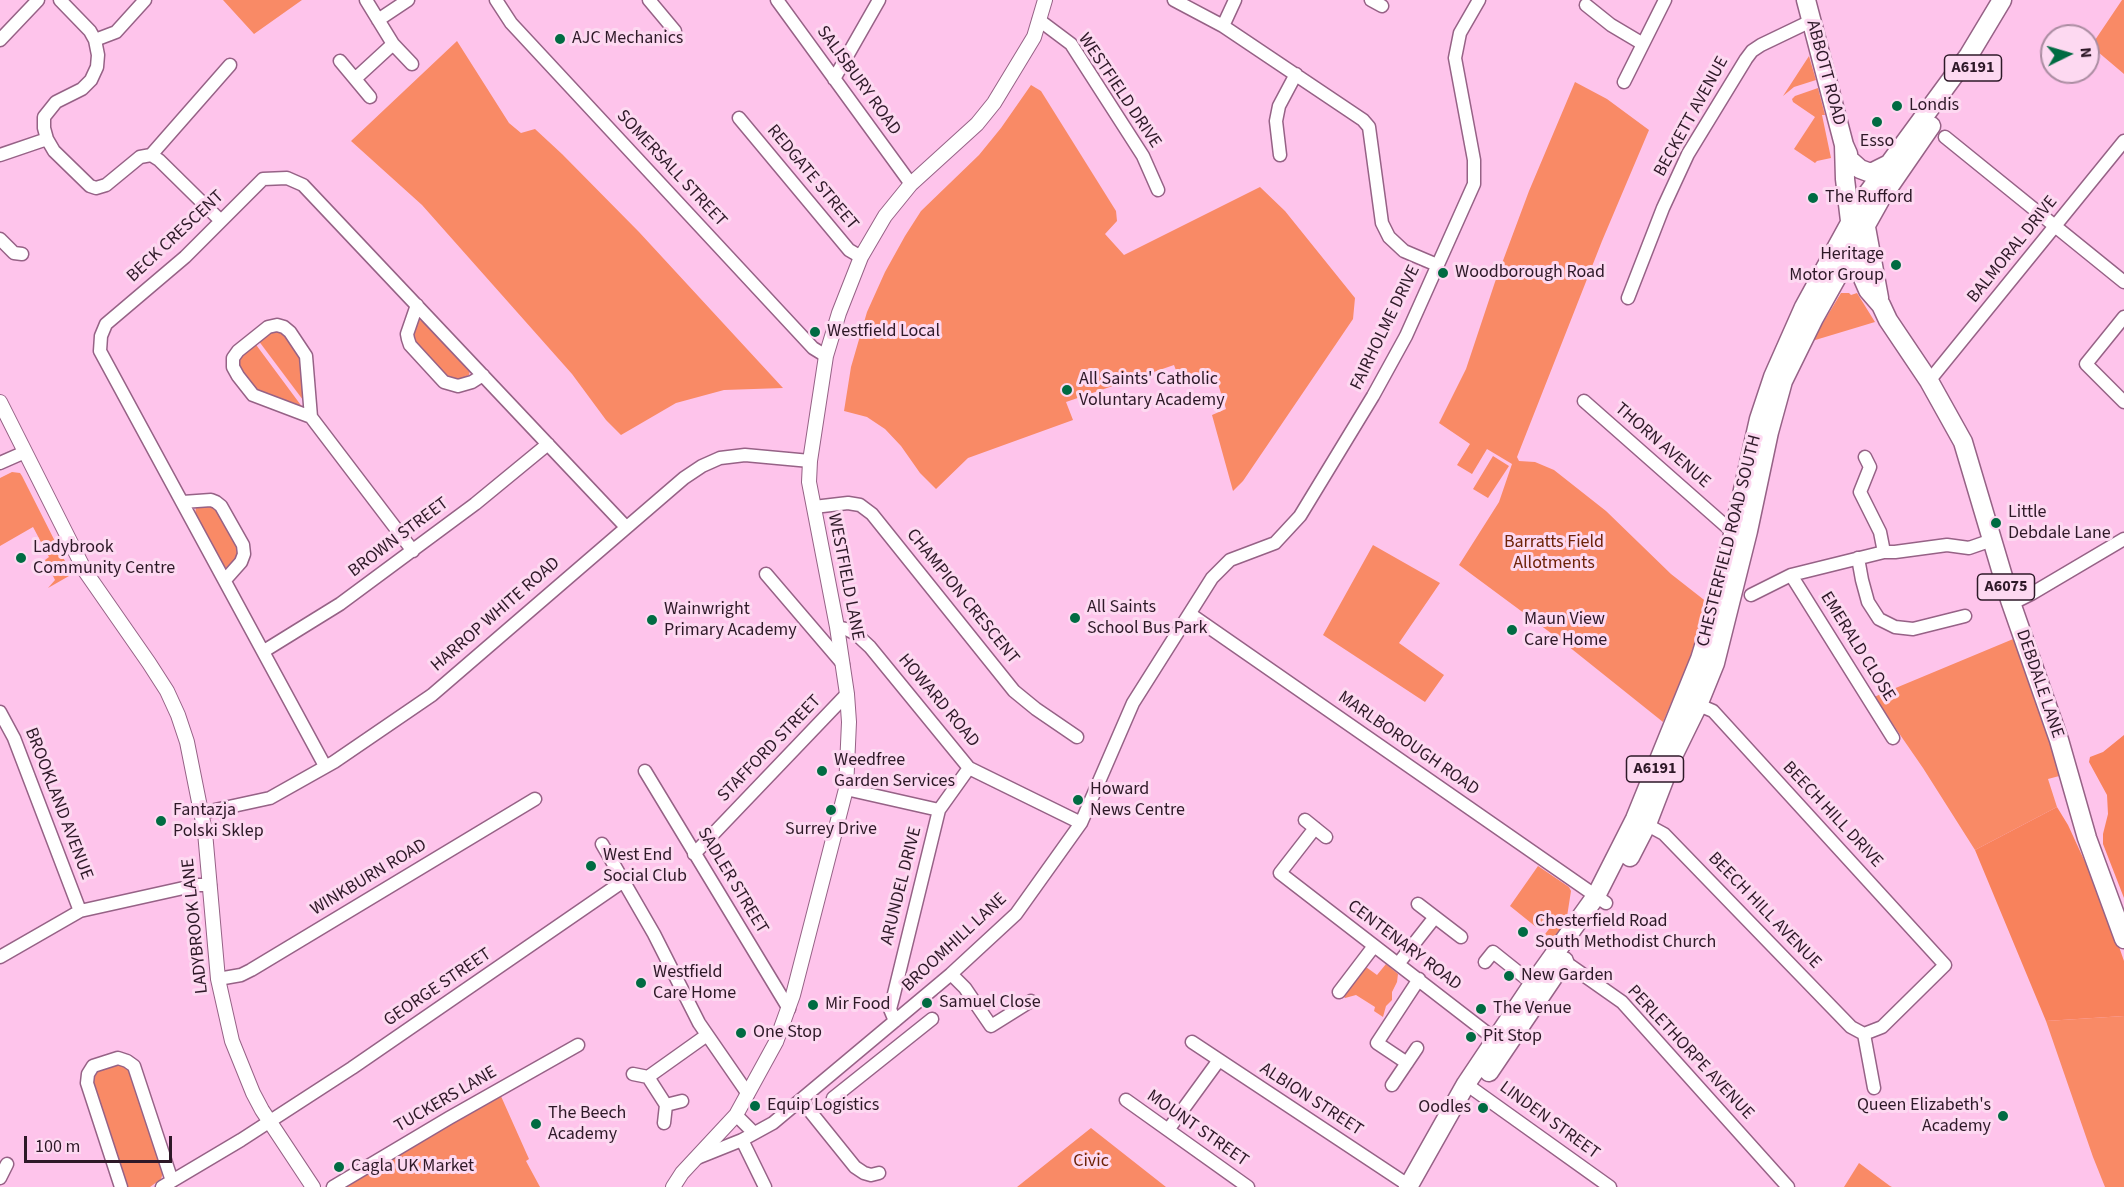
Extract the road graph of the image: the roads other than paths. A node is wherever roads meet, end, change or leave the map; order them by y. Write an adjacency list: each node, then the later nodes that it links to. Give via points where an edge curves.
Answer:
1 (38, 0): 25 (street)
2 (60, 0): 26 (street)
3 (145, 0): 26 (street, via 116,32)
4 (366, 0): 20 (street)
5 (408, 0): 20 (street)
6 (496, 0): 64 (street, SOMERSALL STREET, via 511,23 813,348)
7 (649, 0): 24 (street)
8 (777, 0): 34 (street, SALISBURY ROAD)
9 (879, 0): 34 (street)
10 (1045, 0): 21 (street, WESTFIELD LANE)
11 (1174, 0): 23 (street)
12 (1234, 0): 23 (street)
13 (1479, 0): 56 (street, FAIRHOLME DRIVE, via 1460,33 1455,58 1474,160 1474,184)
14 (1665, 0): 28 (street)
15 (1806, 0): 22 (main road, ABBOTT ROAD / A6075)
16 (2002, 0): 45 (main road, A6191, via 1969,55)
17 (2016, 0): 50 (main road, A6191, via 1978,62 1882,198)
18 (1587, 2): 19 (street); 28 (street, via 1611,26)
19 (1580, 16)
20 (378, 20): 27 (street)
21 (1039, 20): 46 (street, WESTFIELD LANE, via 1034,37 988,110); 47 (street, WESTFIELD DRIVE, via 1071,44 1143,156)
22 (1811, 21): 41 (main road, ABBOTT ROAD / A6075); 60 (street, BECKETT AVENUE, via 1761,45 1746,59 1688,154)
23 (1223, 26): 32 (street)
24 (675, 31)
25 (0, 40)
26 (95, 40): 39 (street, via 97,68 82,89 51,107 44,117)
27 (393, 44): 30 (street); 33 (street)
28 (1643, 44): 35 (street)
29 (340, 61): 33 (street)
30 (412, 64)
31 (230, 65): 43 (street)
32 (1296, 74): 44 (street, via 1279,106 1276,121); 56 (street, via 1363,120 1368,127 1382,223 1389,237 1404,251)
33 (356, 78): 36 (street)
34 (834, 78): 46 (street, SALISBURY ROAD)
35 (1624, 82)
36 (370, 97)
37 (739, 118): 55 (street, REDGATE STREET, via 849,250)
38 (1945, 137): 51 (street)
39 (47, 139): 42 (street); 43 (street, via 54,151 96,188 106,185 140,157)
40 (2124, 141): 51 (street, BALMORAL DRIVE)
41 (1848, 153): 45 (main road, via 1860,170 1868,172); 48 (main road, ABBOTT ROAD / A6075); 50 (main road, ABBOTT ROAD / A6075, via 1845,179)
42 (0, 155)
43 (150, 155): 49 (street)
44 (1280, 155)
45 (1890, 163): 48 (main road, A6191)
46 (911, 184): 55 (street, WESTFIELD LANE, via 885,216)
47 (1158, 190)
48 (1862, 201): 50 (main road, A6075)
49 (221, 220): 61 (street, BECK CRESCENT, via 263,179 287,178 303,185); 76 (street, BECK CRESCENT, via 185,257 106,324 101,336 100,351 110,372)
50 (1858, 223): 53 (main road, CHESTERFIELD ROAD SOUTH / A6191); 62 (main road, DEBDALE LANE / A6075); 79 (main road, CHESTERFIELD ROAD SOUTH / A6191, via 1804,307 1773,377 1760,418)
51 (2056, 226): 57 (street); 66 (street, BALMORAL DRIVE)
52 (0, 239): 54 (street, via 14,254)
53 (1855, 246): 58 (main road, CHESTERFIELD ROAD SOUTH / A6191); 59 (main road, DEBDALE LANE / A6075)
54 (22, 254)
55 (861, 257): 64 (street, WESTFIELD LANE)
56 (1437, 265): 90 (street, FAIRHOLME DRIVE, via 1406,336 1300,516 1275,543 1230,560 1212,578)
57 (2124, 282)
58 (1830, 288): 59 (main road, via 1852,282); 79 (main road, CHESTERFIELD ROAD SOUTH / A6191, via 1783,381)
59 (1868, 290): 62 (main road, DEBDALE LANE / A6075)
60 (1628, 298)
61 (417, 305): 65 (street, BECK CRESCENT); 65 (street, via 407,334 410,345 444,382 458,386)
62 (1881, 305): 66 (main road, DEBDALE LANE / A6075)
63 (2124, 317): 69 (street, via 2086,364)
64 (826, 356): 74 (street, WESTFIELD LANE)
65 (483, 375): 71 (street, BECK CRESCENT)
66 (1929, 381): 81 (main road, DEBDALE LANE / A6075, via 1963,442)
67 (1584, 401): 79 (street, THORN AVENUE, via 1728,528)
68 (0, 402): 72 (street, LADYBROOK LANE)
69 (2124, 402)
70 (311, 417): 70 (street, via 253,395 233,367 237,351 268,327 284,327 306,356); 82 (street)
71 (548, 444): 78 (street, BECK CRESCENT); 82 (street, BROWN STREET)
72 (25, 452): 75 (street); 106 (street, LADYBROOK LANE, via 85,571 167,691 187,742)
73 (1865, 457): 83 (street, via 1870,467 1860,492 1880,532)
74 (810, 461): 77 (street, WESTFIELD LANE); 78 (street, HARROP WHITE ROAD, via 745,455 720,458 684,478)
75 (0, 463)
76 (183, 502): 87 (street, BECK CRESCENT); 87 (street, via 216,502 243,545 241,562)
77 (814, 507): 92 (street, WESTFIELD LANE); 98 (street, CHAMPION CRESCENT, via 848,503 860,505 872,514 1014,691)
78 (626, 526): 100 (street, HARROP WHITE ROAD, via 432,694)
79 (1742, 530): 96 (main road, CHESTERFIELD ROAD SOUTH / A6191, via 1715,663)
80 (2124, 539): 89 (street)
81 (1992, 540): 83 (street, via 1969,548 1947,545); 89 (main road, DEBDALE LANE / A6075)
82 (413, 551): 93 (street, BROWN STREET, via 340,604)
83 (1884, 552): 84 (street)
84 (1858, 558): 86 (street); 91 (street, via 1868,602 1879,619 1894,627 1912,629 1938,617)
85 (766, 574): 94 (street)
86 (1791, 576): 88 (street); 99 (street, EMERALD CLOSE)
87 (225, 580): 93 (street, BECK CRESCENT)
88 (1752, 595)
89 (2011, 604): 121 (main road, DEBDALE LANE / A6075)
90 (1190, 614): 109 (street, BROOMHILL LANE, via 1137,705 1102,787); 116 (street, MARLBOROUGH ROAD)
91 (1965, 616)
92 (837, 627): 94 (street, WESTFIELD LANE); 101 (street, HOWARD ROAD, via 855,634 870,647)
93 (264, 651): 100 (street, BECK CRESCENT)
94 (843, 664): 95 (street, WESTFIELD LANE)
95 (847, 694): 103 (street, WESTFIELD LANE); 113 (street, STAFFORD STREET)
96 (1692, 702): 108 (main road, CHESTERFIELD ROAD SOUTH / A6191, via 1674,754); 138 (street, BEECH HILL DRIVE, via 1713,711 1946,965 1882,1027)
97 (0, 712): 118 (street, BROOKLAND AVENUE, via 14,738)
98 (1077, 737)
99 (1893, 738)
100 (325, 766): 106 (street, HARROP WHITE ROAD, via 270,798)
101 (969, 768): 105 (street, ARUNDEL DRIVE); 109 (street, HOWARD ROAD)
102 (645, 771): 113 (street, SADLER STREET)
103 (846, 789): 105 (street); 133 (street, WESTFIELD LANE)
104 (534, 799): 128 (street, WINKBURN ROAD, via 251,970)
105 (939, 810): 136 (street, ARUNDEL DRIVE, via 890,1009)
106 (201, 813): 115 (street, LADYBROOK LANE)
107 (1305, 820): 110 (street)
108 (1641, 821): 116 (main road, CHESTERFIELD ROAD SOUTH / A6191); 138 (street, BEECH HILL AVENUE, via 1664,834 1851,1027)
109 (1081, 823): 127 (street, BROOMHILL LANE, via 1016,914)
110 (1315, 828): 111 (street); 122 (street, CENTENARY ROAD, via 1280,873)
111 (1326, 837)
112 (602, 844): 114 (street)
113 (694, 854): 133 (street, SADLER STREET)
114 (625, 880): 139 (street); 160 (street, GEORGE STREET)
115 (210, 885): 118 (street); 128 (street, LADYBROOK LANE)
116 (1601, 900): 124 (main road, CHESTERFIELD ROAD SOUTH / A6191)
117 (1418, 904): 119 (street)
118 (80, 911): 123 (street)
119 (1435, 917): 120 (street); 126 (street)
120 (1461, 937)
121 (2124, 939)
122 (1374, 946): 126 (street, CENTENARY ROAD); 131 (street)
123 (0, 957)
124 (1559, 958): 130 (main road, CHESTERFIELD ROAD SOUTH / A6191); 141 (main road, CHESTERFIELD ROAD SOUTH / A6191); 178 (street, PERLETHORPE AVENUE, via 1623,1002)
125 (1485, 962): 130 (street, via 1493,952)
126 (1398, 964): 129 (street, CENTENARY ROAD)
127 (951, 974): 132 (street, via 992,1026); 134 (street, BROOMHILL LANE)
128 (218, 979): 160 (street, LADYBROOK LANE, via 232,1041)
129 (1419, 979): 141 (street, CENTENARY ROAD); 146 (street, via 1377,1043)
130 (1533, 984): 141 (main road, CHESTERFIELD ROAD SOUTH / A6191)
131 (1339, 992)
132 (1031, 1001)
133 (789, 1009): 153 (street, WESTFIELD LANE)
134 (906, 1012): 136 (street, BROOMHILL LANE); 137 (street)
135 (932, 1019): 137 (street)
136 (895, 1021): 145 (street, BROOMHILL LANE)
137 (920, 1029): 149 (street)
138 (1864, 1034): 152 (street)
139 (707, 1035): 148 (street); 153 (street)
140 (1192, 1042): 144 (street, ALBION STREET)
141 (1501, 1043): 151 (main road, CHESTERFIELD ROAD SOUTH / A6191)
142 (578, 1045): 172 (street, TUCKERS LANE)
143 (1417, 1048): 146 (street)
144 (1219, 1060): 162 (street); 176 (street, ALBION STREET)
145 (847, 1061): 149 (street); 155 (street, BROOMHILL LANE)
146 (1407, 1063): 150 (street)
147 (633, 1074): 148 (street)
148 (648, 1077): 158 (street)
149 (859, 1077): 154 (street)
150 (1392, 1085)
151 (1471, 1088): 176 (main road, CHESTERFIELD ROAD SOUTH / A6191); 177 (street, LINDEN STREET)
152 (1874, 1088)
153 (748, 1094): 159 (street, WESTFIELD LANE)
154 (833, 1098)
155 (801, 1100): 163 (street, BROOMHILL LANE); 167 (street, via 855,1167 871,1175)
156 (1126, 1100): 162 (street, MOUNT STREET)
157 (682, 1101): 158 (street)
158 (666, 1105): 161 (street)
159 (736, 1115): 163 (street); 165 (street, WESTFIELD LANE)
160 (269, 1122): 169 (street, GEORGE STREET); 171 (street, LADYBROOK LANE)
161 (664, 1123)
162 (1168, 1130): 175 (street, MOUNT STREET)
163 (754, 1133): 164 (street, BROOMHILL LANE)
164 (742, 1140): 165 (street, BROOMHILL LANE); 174 (street)
165 (697, 1158): 173 (street, WESTFIELD LANE)
166 (7, 1164): 168 (street)
167 (879, 1173)
168 (0, 1178)
169 (167, 1184): 170 (street, via 134,1066 118,1058 93,1066 87,1083)
170 (121, 1187)
171 (313, 1187)
172 (333, 1187)
173 (673, 1187)
174 (765, 1187)
175 (1248, 1187)
176 (1412, 1187)
177 (1610, 1187)
178 (1788, 1187)

